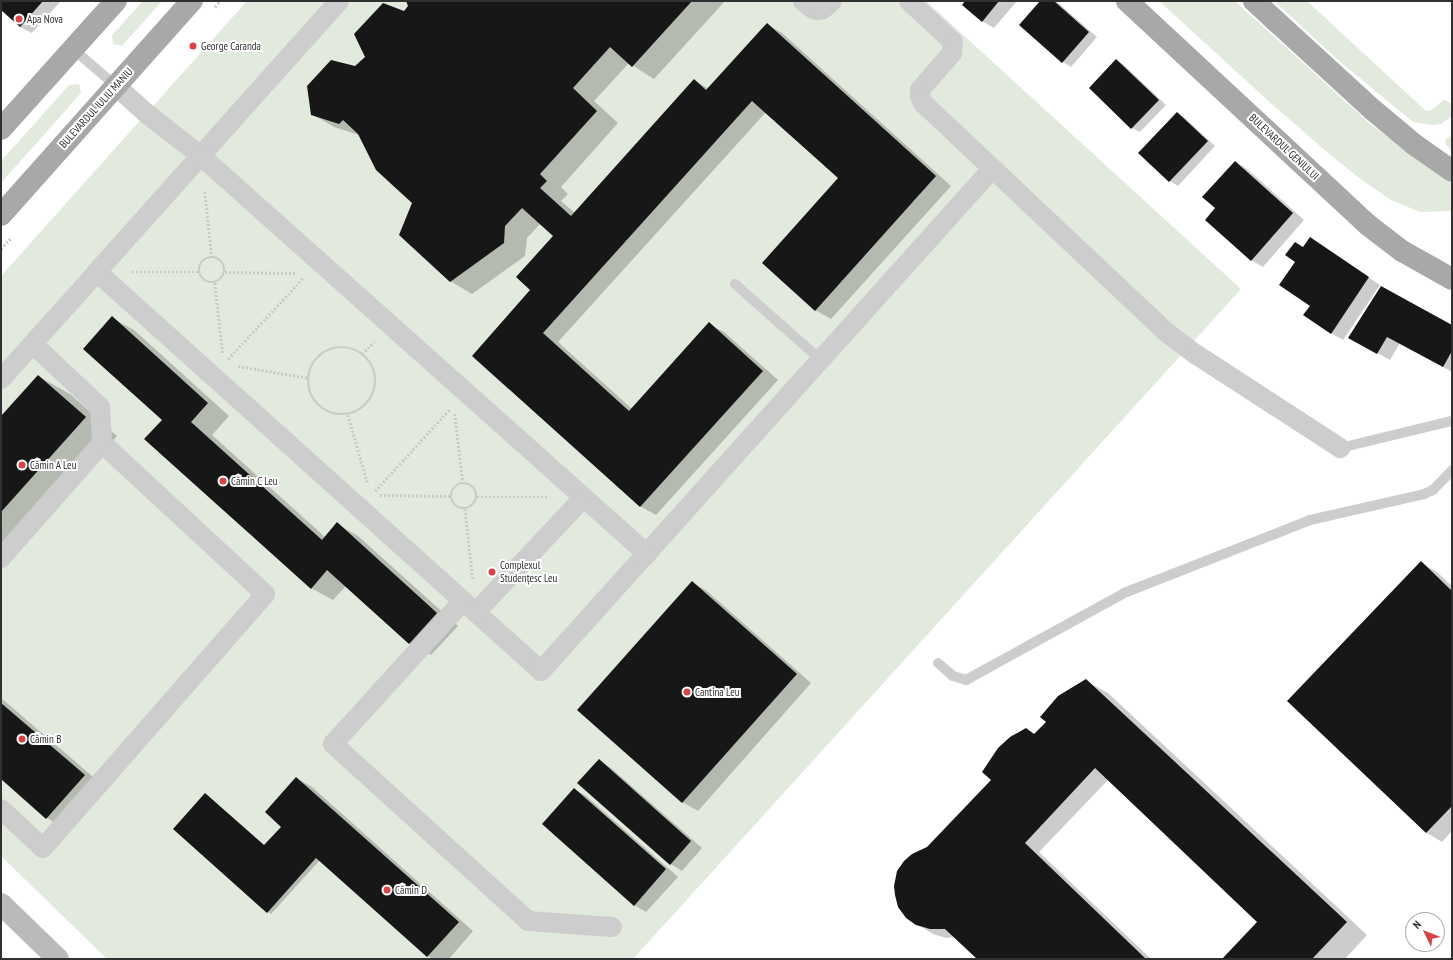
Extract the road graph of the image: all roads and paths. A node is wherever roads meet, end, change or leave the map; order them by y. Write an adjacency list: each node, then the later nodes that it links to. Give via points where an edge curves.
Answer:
1 (116, 1): 9 (main road)
2 (192, 1): 10 (main road, BULEVARDUL IULIU MANIU)
3 (339, 1): 12 (street)
4 (803, 1): 5 (street, via 816,10)
5 (832, 1)
6 (909, 1): 13 (street, via 953,42 952,53 920,90 923,103)
7 (1127, 1): 21 (main road, BULEVARDUL GENIULUI, via 1368,225 1402,250)
8 (1254, 1): 14 (main road, via 1373,110 1421,150)
9 (73, 49): 10 (lane); 11 (main road)
10 (116, 86): 12 (street, via 146,114); 15 (main road, BULEVARDUL IULIU MANIU)
11 (1, 129)
12 (201, 156): 16 (path); 17 (street); 18 (street)
13 (992, 169): 25 (street); 32 (street, via 1166,332)
14 (1452, 171)
15 (1, 215)
16 (212, 258): 19 (path, via 202,263); 20 (path, via 220,260 225,266)
17 (314, 267): 20 (path); 26 (path); 37 (street)
18 (97, 272): 19 (path); 24 (street); 26 (street)
19 (200, 272): 22 (path, via 205,280)
20 (225, 272): 22 (path, via 222,279)
21 (1452, 279)
22 (215, 283): 26 (path)
23 (735, 284): 25 (lane)
24 (32, 344): 28 (street); 31 (street, via 100,407)
25 (821, 360): 40 (street)
26 (219, 370): 27 (path); 38 (street)
27 (309, 378): 29 (path, via 310,393 319,406 332,414); 29 (path, via 314,363 332,349 348,348 365,357 373,366 375,374 373,397 362,409)
28 (1, 379)
29 (348, 415): 38 (path)
30 (1452, 421): 32 (lane)
31 (102, 443): 41 (street); 44 (street, via 265,594 43,848)
32 (1340, 448)
33 (1452, 470): 43 (lane, via 1433,490 1424,494 1310,520 1124,593 966,680 953,676)
34 (463, 483): 35 (path, via 454,489); 36 (path, via 472,486); 38 (path, via 454,405)
35 (451, 496): 38 (path); 39 (path, via 457,507)
36 (477, 497): 37 (path); 39 (path, via 474,504)
37 (583, 498): 40 (street); 42 (street)
38 (365, 501): 42 (street)
39 (466, 509): 42 (path)
40 (647, 554): 42 (street, via 541,672)
41 (1, 558)
42 (470, 606): 46 (street, via 333,744 528,921)
43 (938, 663)
44 (1, 809)
45 (1, 904): 47 (main road)
46 (612, 927)
47 (58, 959)

